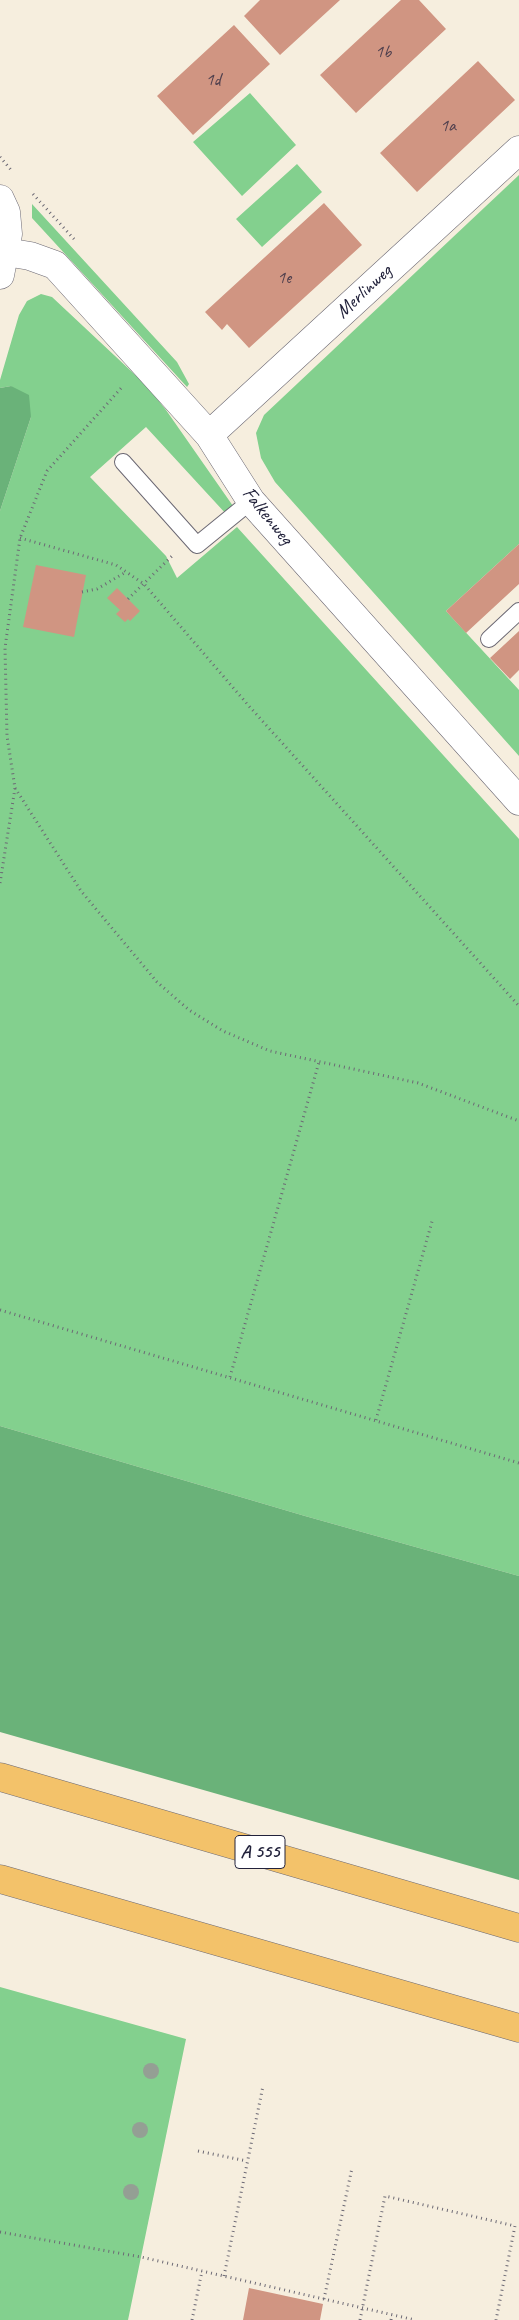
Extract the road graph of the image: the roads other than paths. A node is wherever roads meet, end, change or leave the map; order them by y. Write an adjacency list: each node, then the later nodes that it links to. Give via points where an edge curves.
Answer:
1 (519, 150): 4 (street, Merlinweg)
2 (0, 199): 3 (street, via 6,212 8,234)
3 (3, 264): 4 (street, Falkenweg, via 30,256 55,265)
4 (209, 435): 6 (street, Falkenweg)
5 (124, 462): 6 (lane, via 197,545)
6 (251, 501): 9 (street, Falkenweg)
7 (519, 611): 8 (lane)
8 (489, 639)
9 (519, 801)
10 (0, 1777): 12 (highway, A 555)
11 (0, 1879): 13 (highway)
12 (519, 1928)
13 (519, 2028)

